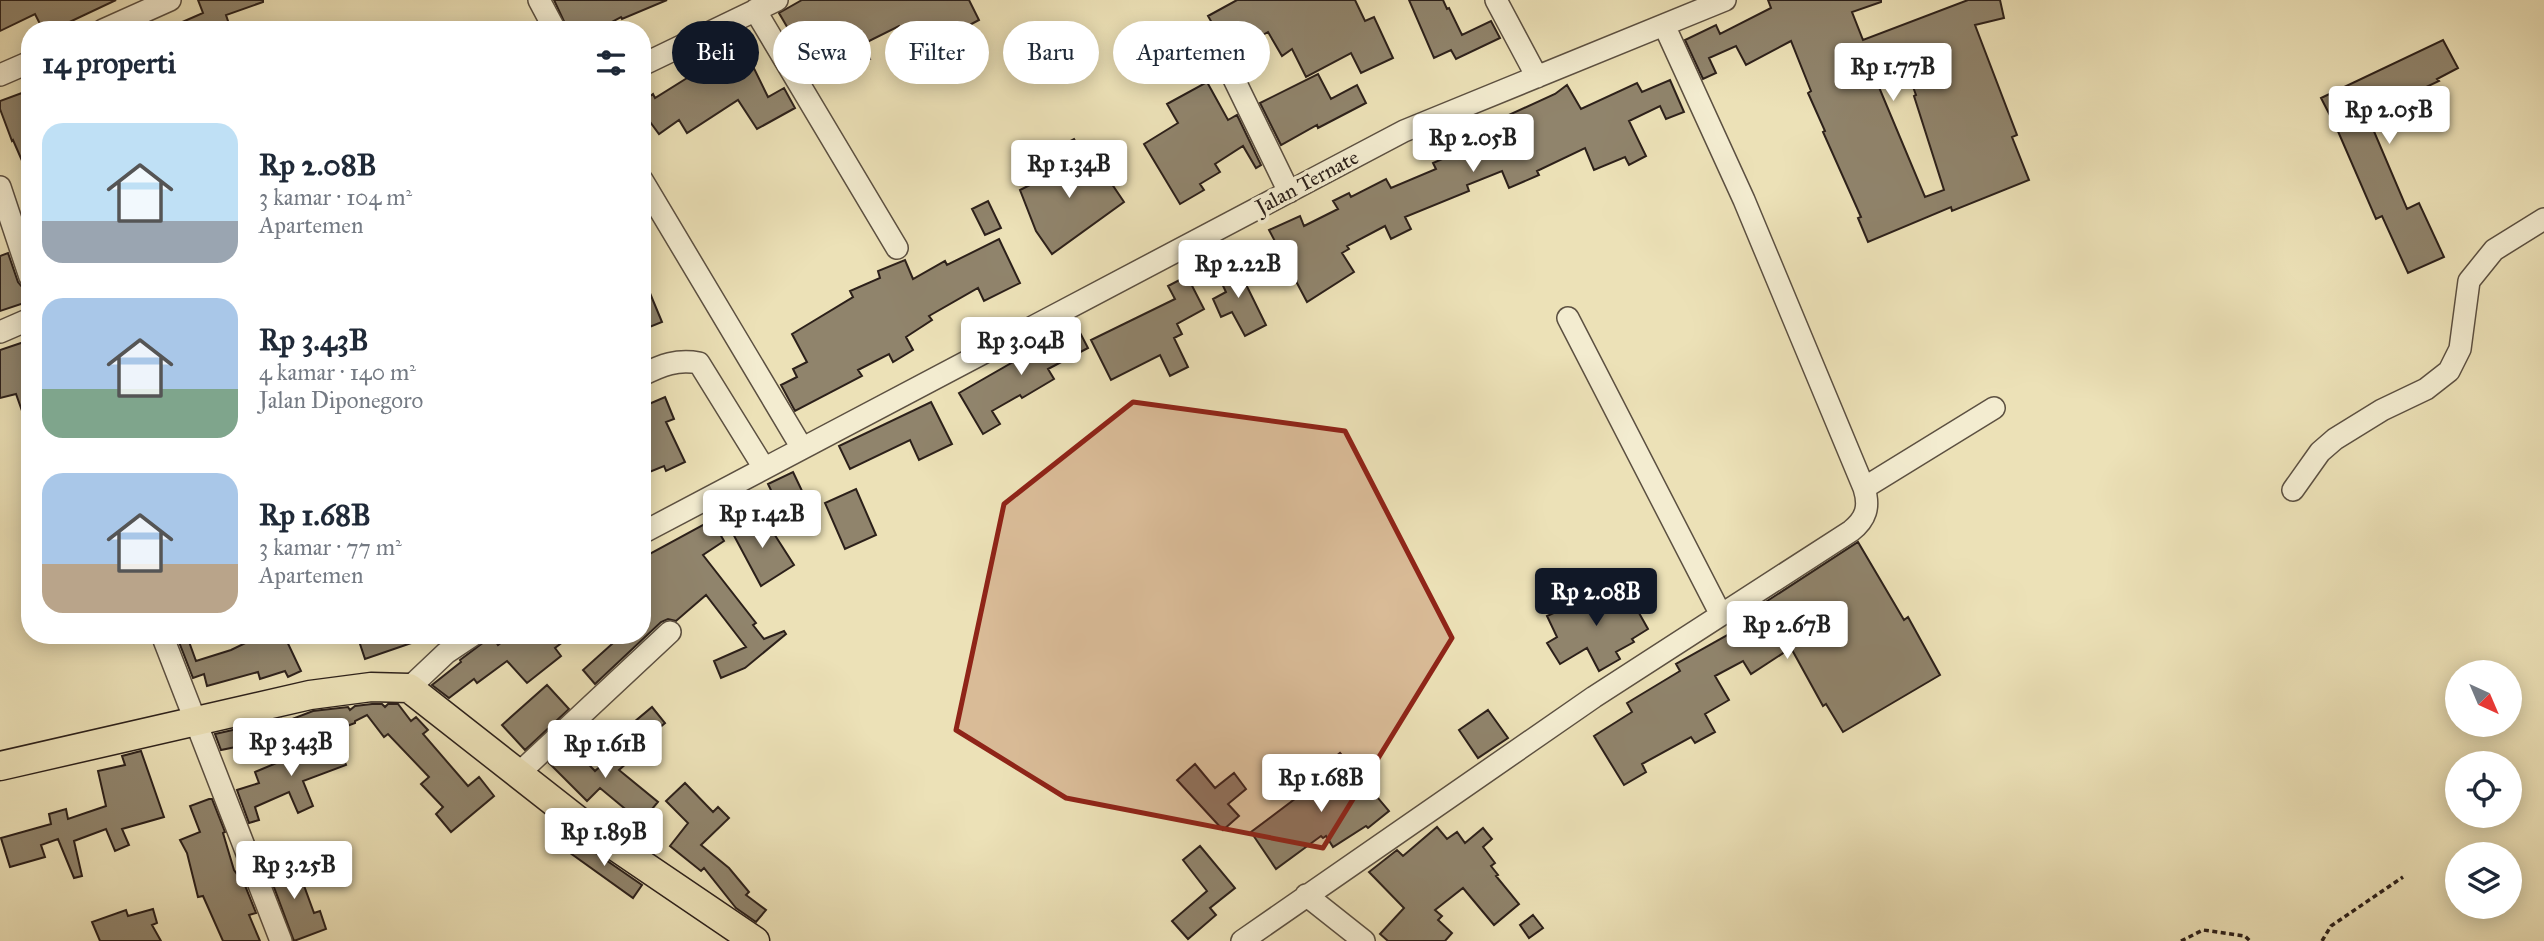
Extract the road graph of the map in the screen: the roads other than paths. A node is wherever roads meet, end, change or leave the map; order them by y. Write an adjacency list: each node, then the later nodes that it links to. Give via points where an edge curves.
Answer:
1 (170, 0): 7 (street)
2 (539, 0): 8 (street)
3 (777, 0): 6 (street)
4 (1496, 0): 13 (street)
5 (1725, 0): 9 (street, Jalan Ternate)
6 (755, 10): 10 (street); 19 (street)
7 (123, 21)
8 (550, 21)
9 (1664, 25): 13 (street, Jalan Ternate); 28 (street, via 1744,200)
10 (651, 61)
11 (21, 66): 12 (street)
12 (0, 75)
13 (1537, 77): 16 (street, Jalan Ternate, via 1404,131)
14 (1236, 84): 16 (street)
15 (0, 187): 20 (street)
16 (1289, 192): 26 (street, Jalan Ternate)
17 (651, 195): 26 (street)
18 (2544, 219): 29 (street, via 2494,250 2469,281 2460,349 2449,371 2426,389 2335,439 2320,452)
19 (897, 248)
20 (21, 250)
21 (1568, 317): 31 (street)
22 (21, 323): 23 (street)
23 (0, 332)
24 (651, 370): 27 (street, via 684,360 699,363)
25 (1994, 408): 28 (street)
26 (802, 448): 27 (street, Jalan Ternate)
27 (764, 468): 30 (street, Jalan Ternate)
28 (1864, 488): 31 (street, via 1867,512 1857,526)
29 (2293, 491)
30 (651, 528)
31 (1721, 615): 39 (street)
32 (670, 632): 38 (street)
33 (165, 644): 36 (street)
34 (459, 644): 35 (street)
35 (410, 688): 36 (main road, via 370,687 310,695); 38 (main road)
36 (195, 720): 37 (main road); 40 (street)
37 (0, 766)
38 (518, 774): 41 (main road, via 581,823)
39 (1306, 895): 42 (street); 43 (street)
40 (281, 941)
41 (755, 941)
42 (1242, 941)
43 (1364, 941)

